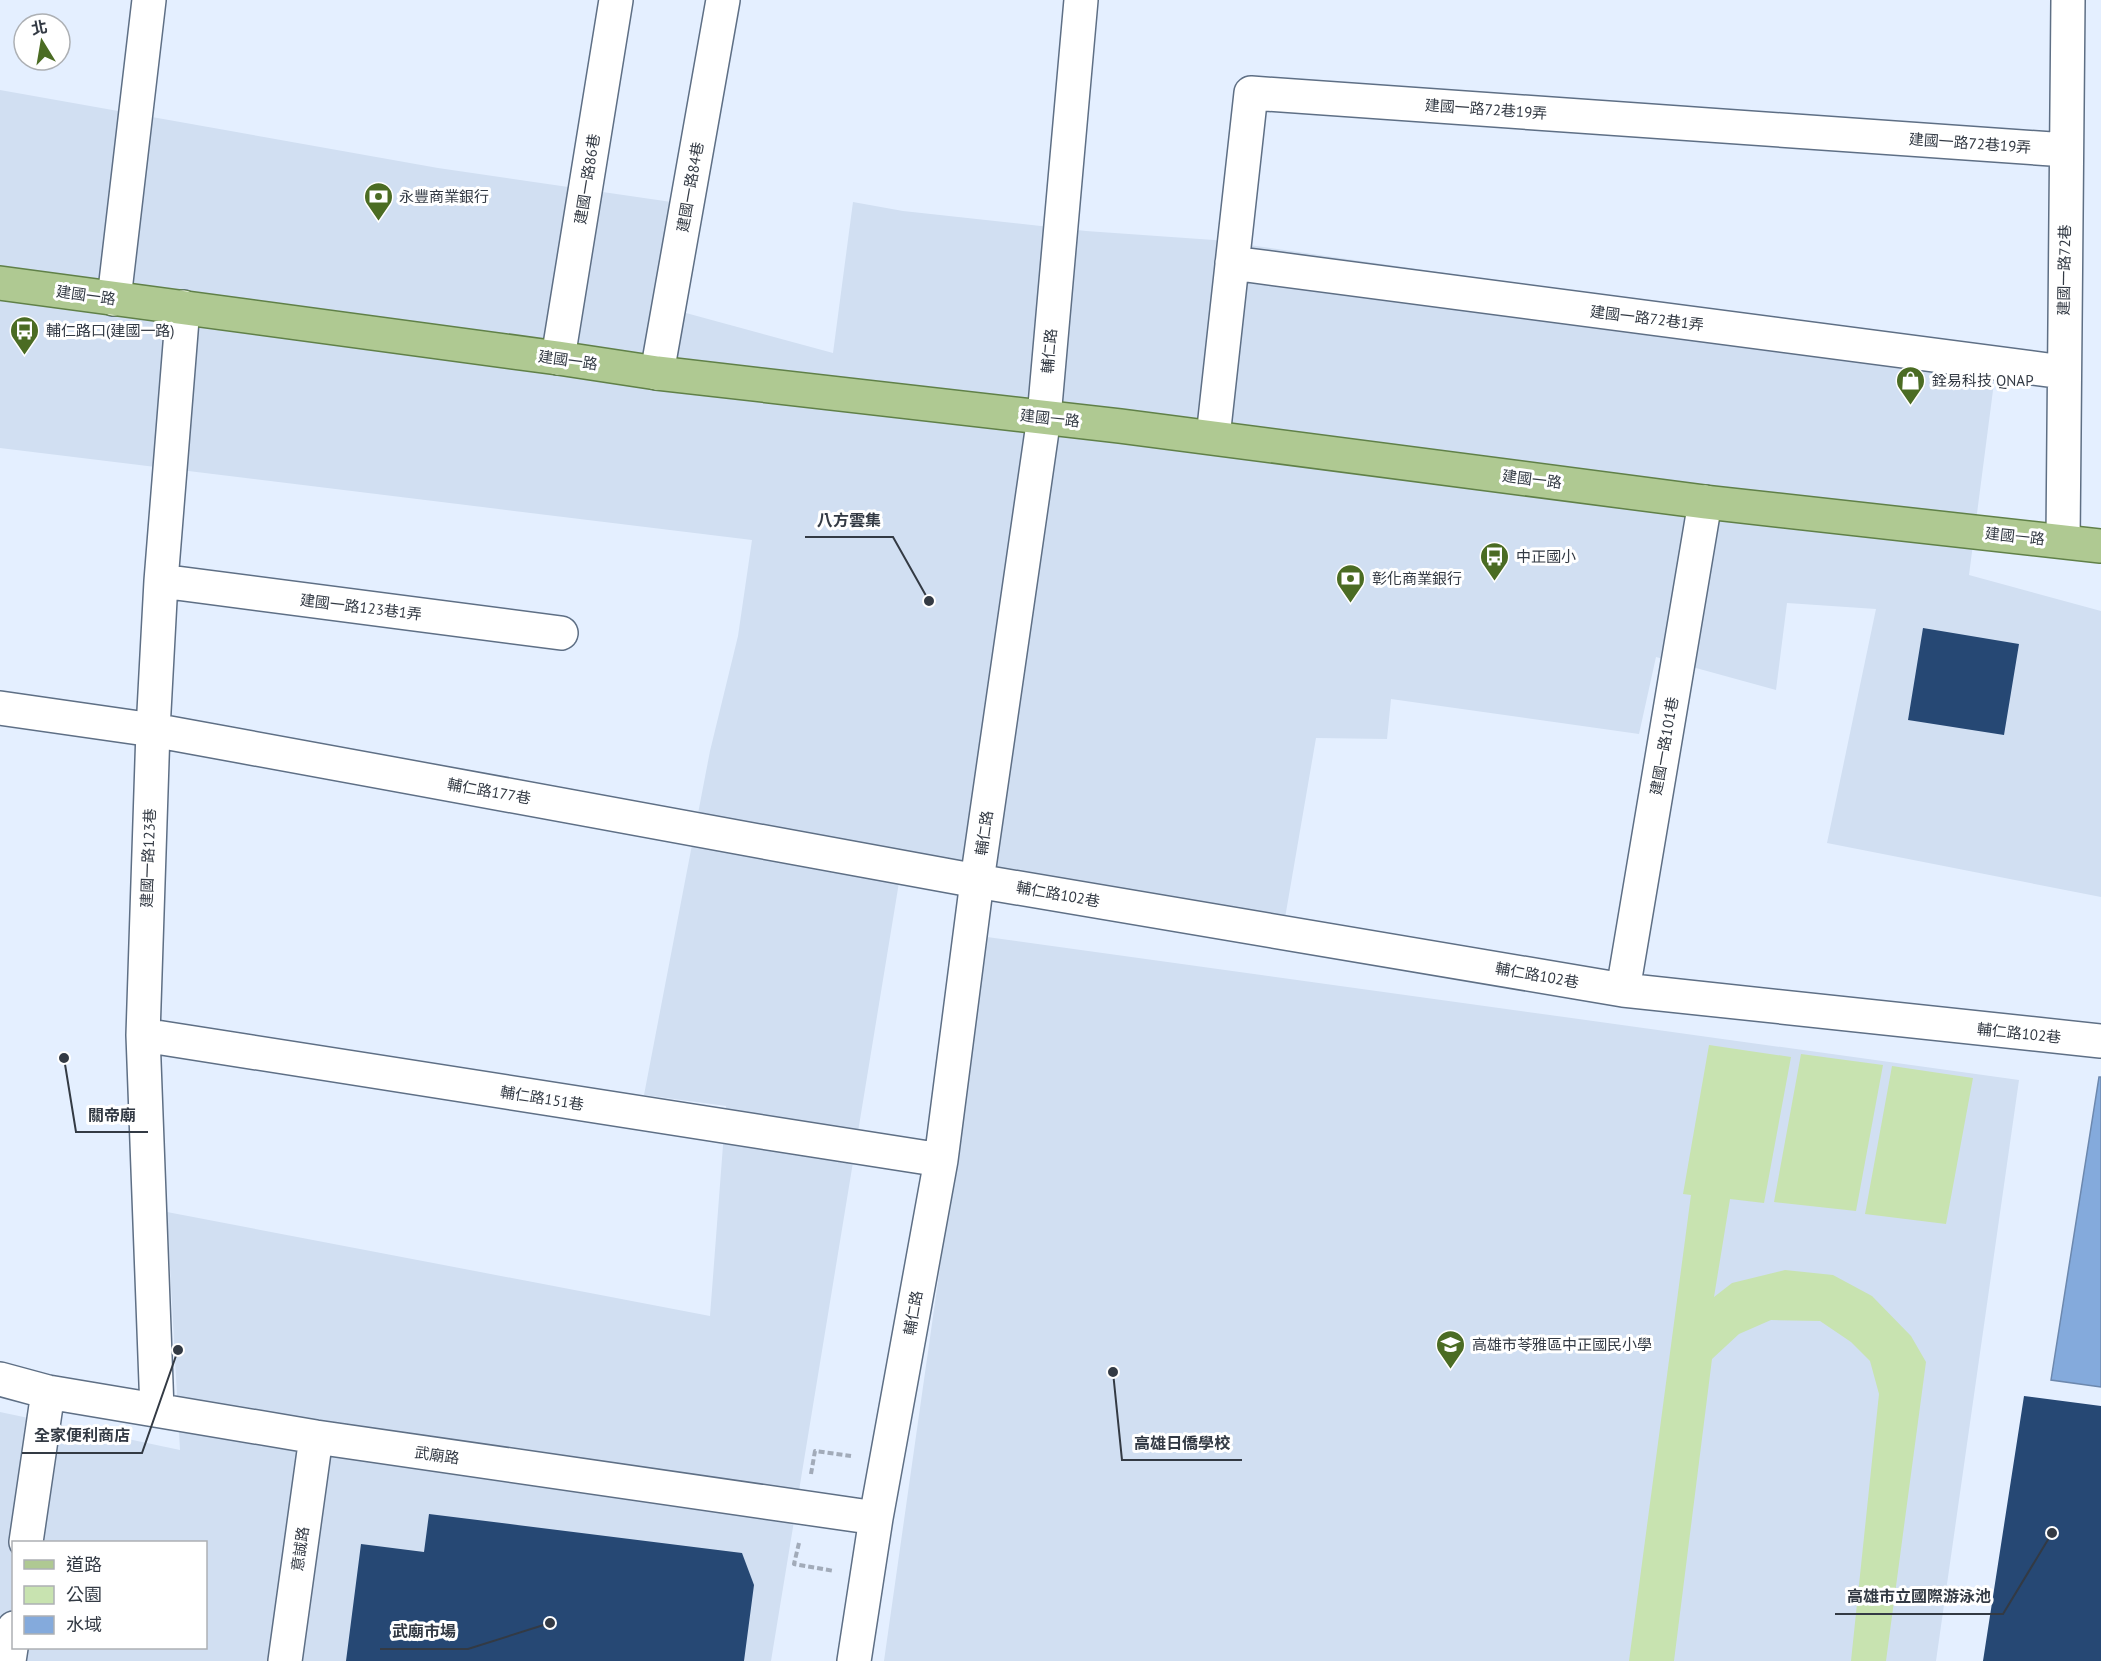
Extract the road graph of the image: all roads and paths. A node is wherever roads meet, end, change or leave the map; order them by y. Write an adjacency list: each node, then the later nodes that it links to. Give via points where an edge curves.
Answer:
1 (148, 0): 9 (street)
2 (616, 0): 11 (street, 建國一路86巷)
3 (723, 0): 13 (street, 建國一路84巷)
4 (1081, 0): 14 (street, 輔仁路)
5 (2068, 0): 6 (street, 建國一路72巷)
6 (2066, 150): 7 (street, 建國一路72巷19弄, via 1251,93); 12 (street, 建國一路72巷)
7 (1232, 263): 12 (street, 建國一路72巷1弄); 15 (street, 建國一路72巷19弄)
8 (0, 283): 9 (main road, 建國一路)
9 (114, 299): 10 (main road, 建國一路)
10 (183, 307): 11 (main road, 建國一路); 19 (street, 建國一路123巷)
11 (558, 358): 13 (main road, 建國一路)
12 (2063, 372): 17 (street, 建國一路72巷)
13 (657, 373): 14 (main road, 建國一路)
14 (1044, 417): 15 (main road, 建國一路); 23 (street, 輔仁路)
15 (1213, 437): 16 (main road, 建國一路)
16 (1705, 502): 17 (main road, 建國一路); 24 (street, 建國一路101巷)
17 (2062, 541): 18 (main road, 建國一路)
18 (2101, 546)
19 (161, 581): 20 (street, 建國一路123巷1弄); 22 (street, 建國一路123巷)
20 (561, 633)
21 (0, 708): 22 (street, 輔仁路177巷)
22 (153, 730): 23 (street, 輔仁路177巷); 25 (street, 建國一路123巷)
23 (977, 881): 24 (street, 輔仁路102巷); 27 (street, 輔仁路)
24 (1623, 990): 26 (street, 輔仁路102巷)
25 (143, 1035): 27 (street, 輔仁路151巷); 30 (street, 建國一路123巷)
26 (2101, 1041)
27 (941, 1160): 32 (street, 輔仁路)
28 (0, 1379): 29 (street, 武廟路)
29 (48, 1392): 30 (street, 武廟路); 33 (street)
30 (157, 1410): 31 (street, 武廟路)
31 (316, 1437): 32 (street, 武廟路); 36 (street, 意誠路)
32 (876, 1518): 37 (street, 輔仁路)
33 (26, 1541)
34 (12, 1641): 35 (street)
35 (9, 1661)
36 (285, 1661)
37 (854, 1661)

